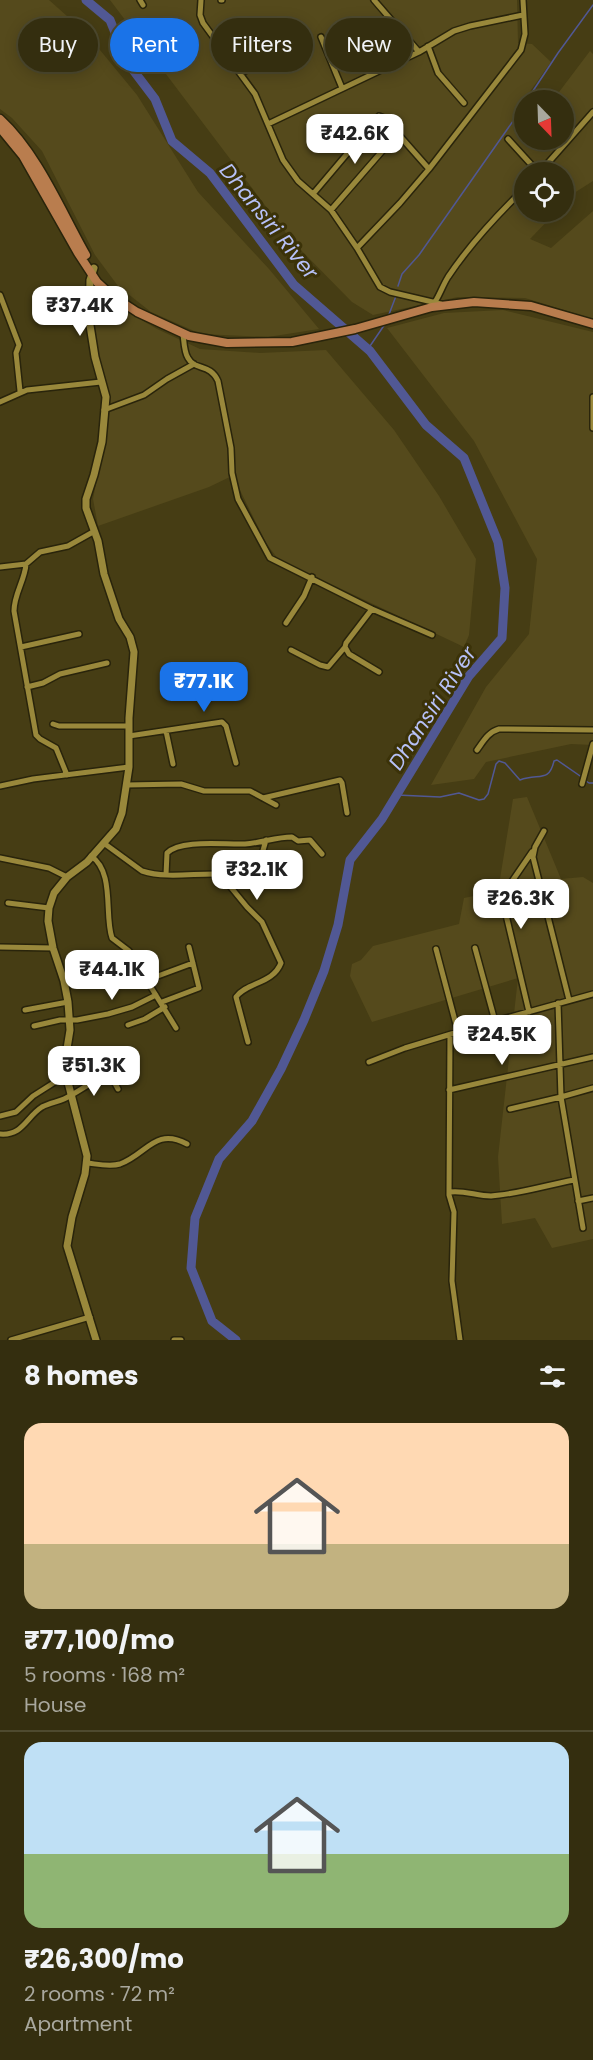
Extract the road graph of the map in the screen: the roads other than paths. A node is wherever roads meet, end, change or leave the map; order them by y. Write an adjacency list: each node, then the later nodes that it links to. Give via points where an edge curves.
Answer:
1 (201, 0): 9 (street, via 204,23)
2 (374, 0): 7 (street)
3 (523, 0): 4 (street)
4 (523, 15): 6 (street, via 462,28); 20 (street, via 525,34 521,50)
5 (321, 37): 10 (street)
6 (428, 46): 7 (street); 11 (street, via 441,77)
7 (419, 52): 10 (street)
8 (245, 72): 9 (street)
9 (241, 74): 14 (street)
10 (342, 88): 14 (street)
11 (464, 103)
12 (593, 112): 19 (street)
13 (0, 119): 25 (main road, via 29,154)
14 (268, 124): 21 (street, via 283,160 298,181)
15 (0, 128): 25 (main road, via 23,156)
16 (397, 134): 20 (street); 21 (street, via 384,118 377,118); 23 (street)
17 (508, 139): 18 (street)
18 (530, 162)
19 (548, 162)
20 (429, 169): 24 (street)
21 (314, 194): 23 (street)
22 (514, 198): 27 (street, via 492,219 447,279)
23 (331, 210): 24 (street)
24 (357, 248): 27 (street, via 380,287)
25 (93, 272): 29 (main road, via 147,316); 31 (street, via 89,319)
26 (0, 295): 32 (street, via 19,345 16,353)
27 (439, 304): 28 (main road, via 519,303); 29 (main road, via 278,344 227,343)
28 (593, 324)
29 (183, 334): 30 (street, via 186,355)
30 (194, 364): 35 (street, via 144,395); 40 (street, via 209,369 218,381 234,485 260,542 274,561)
31 (101, 382): 32 (street); 35 (street, via 106,392)
32 (20, 392): 34 (street)
33 (593, 397): 36 (street)
34 (0, 402)
35 (104, 410): 37 (street, via 102,442 86,499)
36 (593, 428)
37 (93, 532): 38 (street, via 68,546 40,552); 52 (street, via 119,619 134,652)
38 (26, 564): 39 (street); 45 (street, via 14,602)
39 (0, 567)
40 (312, 577): 41 (street); 42 (street)
41 (372, 609): 44 (street); 46 (street)
42 (286, 623)
43 (79, 634): 45 (street)
44 (432, 635)
45 (21, 647): 50 (street)
46 (345, 647): 47 (street, via 328,667); 49 (street, via 349,654)
47 (291, 650)
48 (107, 663): 50 (street)
49 (379, 672)
50 (27, 687): 61 (street, via 36,735 56,748)
51 (53, 724): 52 (street)
52 (129, 726): 55 (street)
53 (593, 729): 57 (street, via 493,730)
54 (166, 731): 55 (street); 58 (street, via 222,722); 59 (street)
55 (129, 736): 60 (street)
56 (593, 744): 62 (street)
57 (477, 750)
58 (236, 763)
59 (173, 764)
60 (129, 766): 61 (street); 63 (street)
61 (66, 775): 64 (street)
62 (582, 784)
63 (126, 785): 65 (street, via 181,784 204,791 250,791); 70 (street, via 122,813)
64 (0, 786)
65 (263, 798): 66 (street); 67 (street, via 340,780)
66 (276, 805)
67 (347, 813)
68 (544, 831): 71 (street)
69 (266, 840): 72 (street, via 310,840); 75 (street, via 262,854); 76 (street, via 171,849 166,855)
70 (105, 844): 73 (street); 76 (street, via 142,871)
71 (533, 851): 89 (street); 94 (street, via 502,898)
72 (321, 854)
73 (92, 856): 77 (street); 86 (street, via 105,880 112,938 134,956)
74 (0, 858): 77 (street, via 49,868)
75 (220, 874): 76 (street); 102 (street, via 262,922 281,963 268,978 236,997)
76 (166, 875)
77 (67, 877): 79 (street)
78 (8, 903): 79 (street)
79 (48, 908): 82 (street)
80 (0, 947): 82 (street)
81 (189, 947): 85 (street)
82 (53, 948): 90 (street)
83 (475, 948): 96 (street)
84 (436, 949): 100 (street)
85 (194, 963): 86 (street); 92 (street, via 199,988)
86 (147, 980): 88 (street)
87 (593, 994): 89 (street)
88 (156, 996): 92 (street); 95 (street, via 119,1011)
89 (569, 1000): 91 (street)
90 (68, 1002): 93 (street); 95 (street)
91 (558, 1003): 94 (street); 105 (street)
92 (163, 1004): 97 (street); 99 (street)
93 (25, 1010)
94 (529, 1012): 96 (street)
95 (69, 1019): 98 (street); 106 (street, via 64,1067)
96 (495, 1021): 100 (street)
97 (128, 1025)
98 (34, 1026)
99 (176, 1028)
100 (458, 1032): 101 (street)
101 (450, 1035): 104 (street); 109 (street)
102 (248, 1042)
103 (593, 1057): 105 (street)
104 (369, 1062)
105 (560, 1065): 109 (street); 111 (street)
106 (67, 1077): 110 (street); 113 (street, via 33,1096 16,1112)
107 (593, 1088): 111 (street)
108 (118, 1089): 110 (street, via 114,1078 107,1076)
109 (449, 1090): 118 (street)
110 (72, 1094): 114 (street, via 40,1108 13,1134); 116 (street)
111 (561, 1096): 112 (street); 117 (street)
112 (510, 1109)
113 (0, 1116)
114 (0, 1134)
115 (187, 1144): 116 (street, via 166,1137 120,1164)
116 (87, 1163): 122 (street, via 67,1246)
117 (574, 1180): 118 (street, via 499,1195); 120 (street)
118 (450, 1192): 127 (street, via 454,1212 452,1281)
119 (593, 1198): 120 (street)
120 (578, 1201): 121 (street)
121 (583, 1228)
122 (90, 1317): 123 (street); 124 (street)
123 (11, 1340)
124 (96, 1340)
125 (174, 1340): 126 (street)
126 (181, 1340)
127 (460, 1340)

